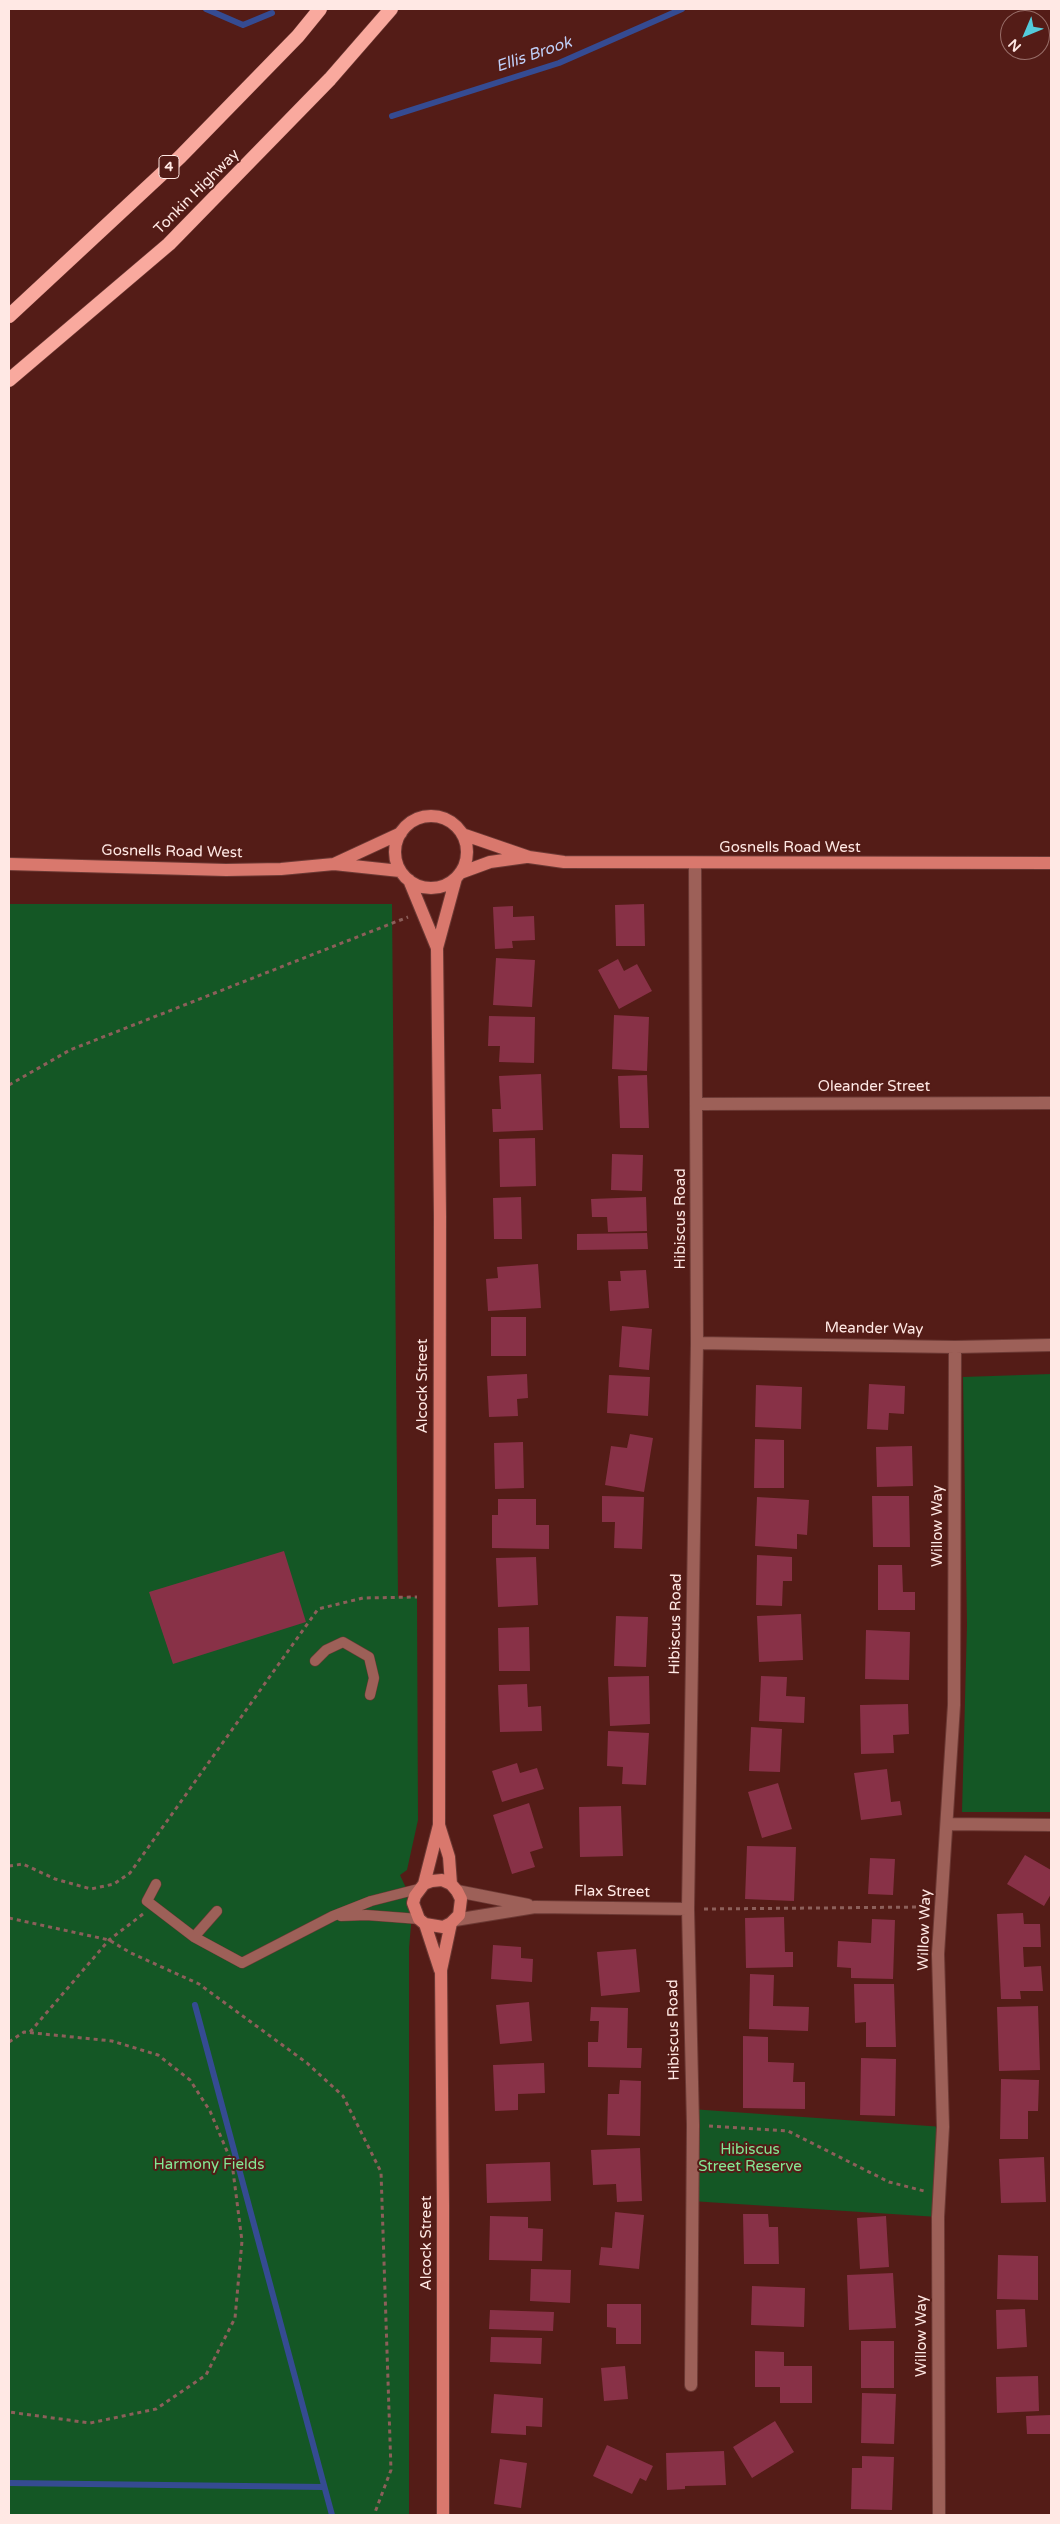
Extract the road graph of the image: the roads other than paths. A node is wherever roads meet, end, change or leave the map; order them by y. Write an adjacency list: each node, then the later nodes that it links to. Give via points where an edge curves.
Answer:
1 (320, 9): 3 (highway, 4, via 298,36 180,157)
2 (391, 9): 4 (highway, Tonkin Highway, via 323,86 169,244)
3 (9, 316)
4 (9, 380)
5 (400, 833): 6 (main road, Gosnells Road West, via 419,818 432,816 449,821); 9 (main road, Gosnells Road West); 12 (main road, via 395,852)
6 (462, 834): 7 (main road, Gosnells Road West); 13 (main road, via 467,854)
7 (529, 857): 10 (main road, Gosnells Road West, via 564,862); 13 (main road, Gosnells Road West, via 490,862)
8 (9, 864): 9 (main road, Gosnells Road West, via 281,870)
9 (334, 864): 12 (main road, Gosnells Road West)
10 (695, 864): 11 (main road, Gosnells Road West); 16 (street, Hibiscus Road)
11 (1051, 864)
12 (404, 875): 13 (main road, Gosnells Road West, via 418,885 438,887); 14 (main road, Alcock Street)
13 (458, 876): 14 (main road, Alcock Street)
14 (437, 948): 23 (main road, Alcock Street)
15 (1051, 1103): 16 (street, Oleander Street)
16 (697, 1104): 17 (street, Hibiscus Road)
17 (697, 1343): 19 (street, Meander Way); 29 (street, Hibiscus Road)
18 (1051, 1345): 19 (street, Meander Way)
19 (955, 1347): 22 (street, Willow Way, via 954,1705)
20 (315, 1662): 21 (lane, via 326,1650 343,1642 369,1657 374,1678)
21 (370, 1695)
22 (947, 1824): 24 (street); 38 (street, Willow Way, via 938,1954 943,2127)
23 (439, 1825): 26 (main road, Alcock Street); 27 (main road, Alcock Street, via 449,1856)
24 (1051, 1825)
25 (156, 1884): 34 (lane, via 147,1901)
26 (421, 1887): 27 (main road, via 442,1880); 31 (lane); 32 (main road, Alcock Street, via 414,1903)
27 (454, 1888): 28 (street, Flax Street); 33 (main road, Alcock Street, via 461,1908)
28 (535, 1907): 29 (street, Flax Street); 33 (street, Flax Street)
29 (688, 1909): 36 (street, Hibiscus Road, via 693,2125)
30 (216, 1911): 34 (lane)
31 (333, 1916): 32 (lane, via 366,1915); 34 (lane, via 242,1963)
32 (422, 1922): 33 (main road, via 443,1927); 35 (main road, Alcock Street)
33 (453, 1922): 35 (main road, Alcock Street)
34 (194, 1937)
35 (440, 1970): 37 (main road, Alcock Street, via 444,2205)
36 (691, 2385)
37 (443, 2515)
38 (938, 2515)

